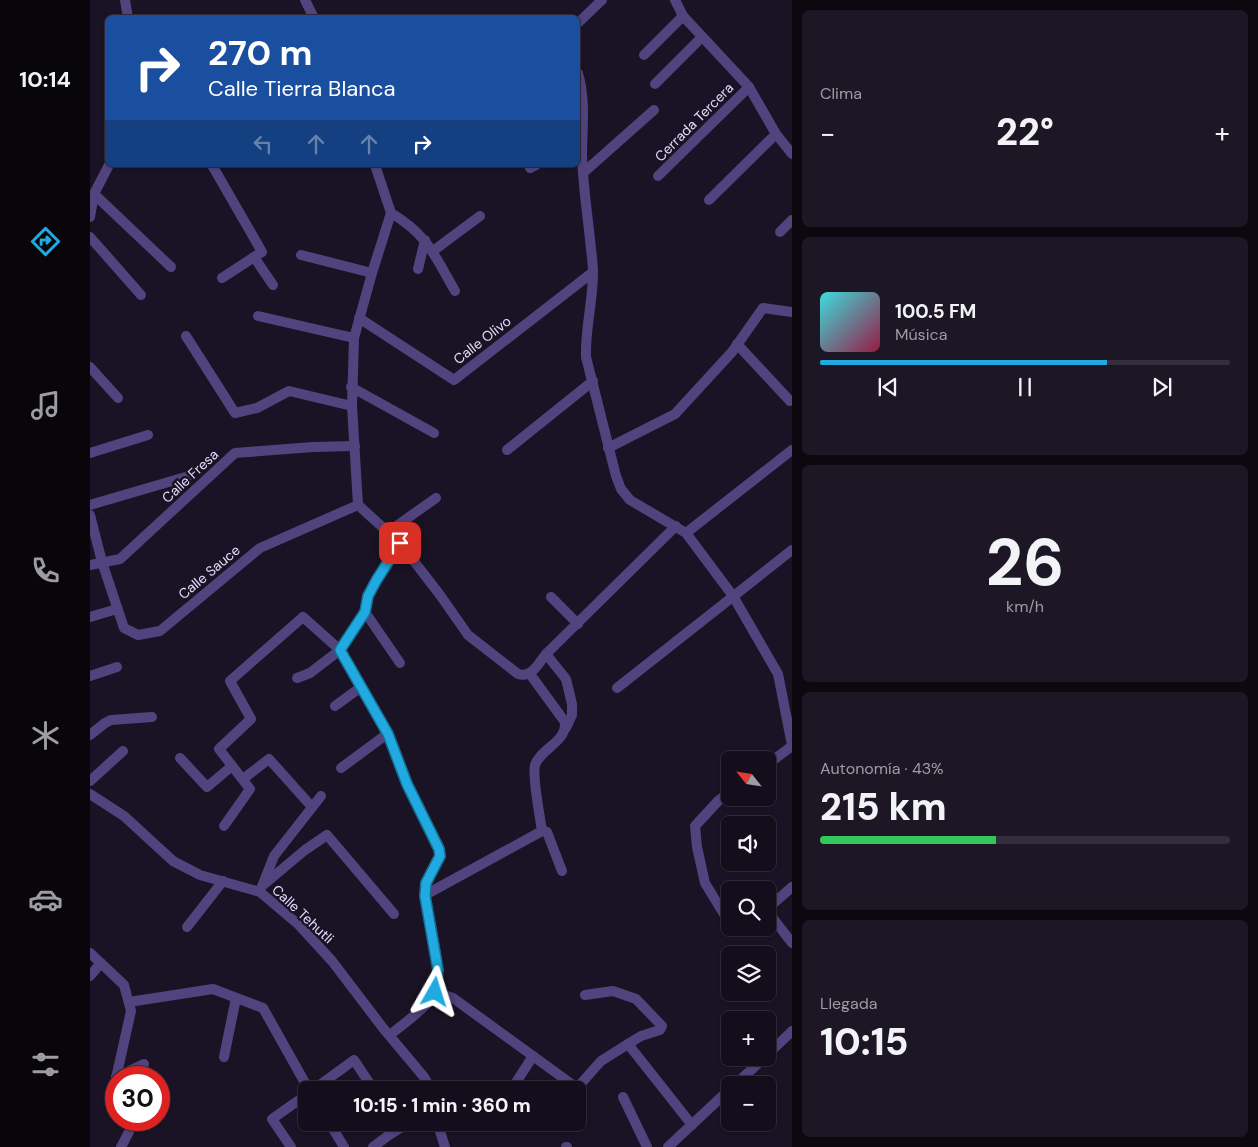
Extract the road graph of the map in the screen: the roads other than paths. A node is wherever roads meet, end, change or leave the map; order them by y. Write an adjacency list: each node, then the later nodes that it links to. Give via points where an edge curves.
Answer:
1 (126, 0): 5 (street)
2 (305, 0): 6 (street)
3 (602, 0): 8 (street)
4 (674, 0): 7 (street)
5 (128, 15)
6 (312, 15)
7 (683, 16): 9 (street); 10 (street)
8 (580, 21)
9 (702, 37): 12 (street); 13 (street)
10 (644, 55)
11 (580, 80): 16 (street, via 584,111)
12 (655, 84)
13 (749, 87): 15 (street); 22 (street, Cerrada Tercera)
14 (654, 110): 21 (street)
15 (776, 134): 17 (street); 24 (street)
16 (580, 138): 21 (street)
17 (792, 154)
18 (108, 167): 23 (street)
19 (213, 167): 33 (street)
20 (378, 167): 25 (street)
21 (583, 173): 37 (street)
22 (658, 176)
23 (94, 194): 26 (street); 35 (street)
24 (709, 200)
25 (391, 213): 31 (street, via 406,221); 38 (street)
26 (90, 216)
27 (480, 216): 32 (street)
28 (792, 220): 29 (street)
29 (780, 232)
30 (90, 237): 42 (street)
31 (425, 240): 32 (street); 36 (street)
32 (433, 251): 41 (street)
33 (258, 254): 39 (street); 40 (street)
34 (301, 255): 38 (street)
35 (171, 267)
36 (418, 269)
37 (593, 272): 45 (street, Calle Olivo, via 454,380); 50 (street, via 585,341)
38 (372, 273): 45 (street)
39 (222, 278)
40 (273, 285)
41 (455, 291)
42 (141, 295)
43 (792, 312): 48 (street, via 762,308)
44 (258, 316): 47 (street)
45 (359, 318): 47 (street)
46 (186, 336): 54 (street, via 235,413 257,408 289,391)
47 (354, 338): 51 (street)
48 (737, 344): 53 (street); 58 (street, via 675,414)
49 (90, 367): 52 (street)
50 (593, 381): 58 (street); 59 (street)
51 (352, 386): 54 (street); 55 (street)
52 (118, 398)
53 (790, 401)
54 (352, 406): 57 (street)
55 (434, 433)
56 (148, 435): 61 (street)
57 (355, 446): 64 (street); 72 (street, Calle Fresa, via 236,453 120,559)
58 (608, 448): 67 (street, via 618,483 630,500)
59 (508, 450)
60 (792, 450): 69 (street)
61 (90, 453)
62 (189, 476): 65 (street)
63 (436, 498): 68 (street)
64 (358, 505): 68 (street); 76 (street, Calle Sauce, via 260,548 160,631 138,635 124,628)
65 (90, 506)
66 (90, 515): 72 (street, Calle Sauce)
67 (676, 526): 69 (street); 79 (street)
68 (388, 532): 70 (street)
69 (686, 533): 74 (street)
70 (400, 543): 77 (street, via 368,596); 84 (street, via 468,635 518,674)
71 (792, 550): 74 (street)
72 (102, 562): 73 (street, Calle Fresa); 76 (street, Calle Sauce)
73 (90, 565)
74 (733, 596): 88 (street); 94 (street, via 778,674)
75 (551, 597): 79 (street)
76 (117, 609): 78 (street)
77 (365, 612): 80 (street); 82 (street)
78 (90, 617)
79 (578, 624): 81 (street)
80 (340, 650): 86 (street, via 310,673); 87 (street); 98 (street, via 303,617 230,682 251,719 219,749)
81 (546, 654): 84 (street); 91 (street, via 566,679 572,715)
82 (400, 663)
83 (117, 667): 85 (street)
84 (530, 674): 91 (street)
85 (90, 676)
86 (297, 678)
87 (361, 687): 89 (street); 92 (street)
88 (618, 688)
89 (336, 706)
90 (152, 717): 93 (street, via 112,720)
91 (566, 728): 107 (street, via 563,735 540,755 534,769)
92 (388, 734): 99 (street); 112 (street, via 407,784 439,849 440,856 426,883)
93 (90, 735)
94 (792, 746): 97 (street)
95 (123, 751): 101 (street)
96 (180, 758): 98 (street, via 207,787)
97 (776, 758)
98 (232, 766): 100 (street)
99 (341, 768)
100 (243, 780): 105 (street, via 269,759); 106 (street, via 250,789)
101 (90, 781)
102 (90, 794): 109 (street, Calle Tehutli, via 124,816 173,861 200,875)
103 (321, 796): 105 (street)
104 (721, 799): 114 (street, via 695,826 705,883)
105 (312, 807): 111 (street, via 274,856)
106 (224, 826)
107 (542, 831): 108 (street, via 547,832); 112 (street)
108 (562, 871)
109 (223, 881): 111 (street, Calle Tehutli); 117 (street)
110 (792, 887): 113 (street)
111 (261, 889): 115 (street, via 327,835); 127 (street, Calle Tehutli, via 332,961)
112 (425, 896): 122 (street, via 438,970)
113 (776, 902)
114 (721, 909)
115 (394, 914)
116 (776, 921): 118 (street)
117 (187, 927)
118 (792, 943)
119 (90, 953): 120 (street)
120 (101, 963): 121 (street); 125 (street, via 124,986)
121 (90, 976)
122 (435, 992): 127 (street, via 422,1008); 130 (street, via 453,998)
123 (585, 995): 128 (street, via 613,991 636,999 662,1026 660,1030)
124 (236, 998): 125 (street, via 213,989); 131 (street); 137 (street, via 264,1008)
125 (129, 1002): 133 (street, via 131,1011)
126 (792, 1031): 129 (street)
127 (390, 1035): 140 (street, Calle Tehutli)
128 (628, 1044): 130 (street, via 601,1061 577,1088); 145 (street)
129 (776, 1046)
130 (533, 1056): 141 (street)
131 (224, 1057)
132 (144, 1064): 134 (street)
133 (119, 1066)
134 (140, 1066)
135 (755, 1066): 136 (street)
136 (744, 1076)
137 (306, 1081)
138 (324, 1081): 139 (street, via 354,1060)
139 (368, 1081)
140 (426, 1081)
141 (517, 1081)
142 (623, 1097): 155 (street)
143 (721, 1098): 145 (street)
144 (298, 1101): 151 (street, via 272,1119)
145 (692, 1125): 156 (street)
146 (130, 1131): 150 (street)
147 (334, 1131): 152 (street)
148 (393, 1131): 153 (street)
149 (440, 1131): 154 (street)
150 (122, 1147)
151 (291, 1147)
152 (344, 1147)
153 (373, 1147)
154 (445, 1147)
155 (647, 1147)
156 (668, 1147)

